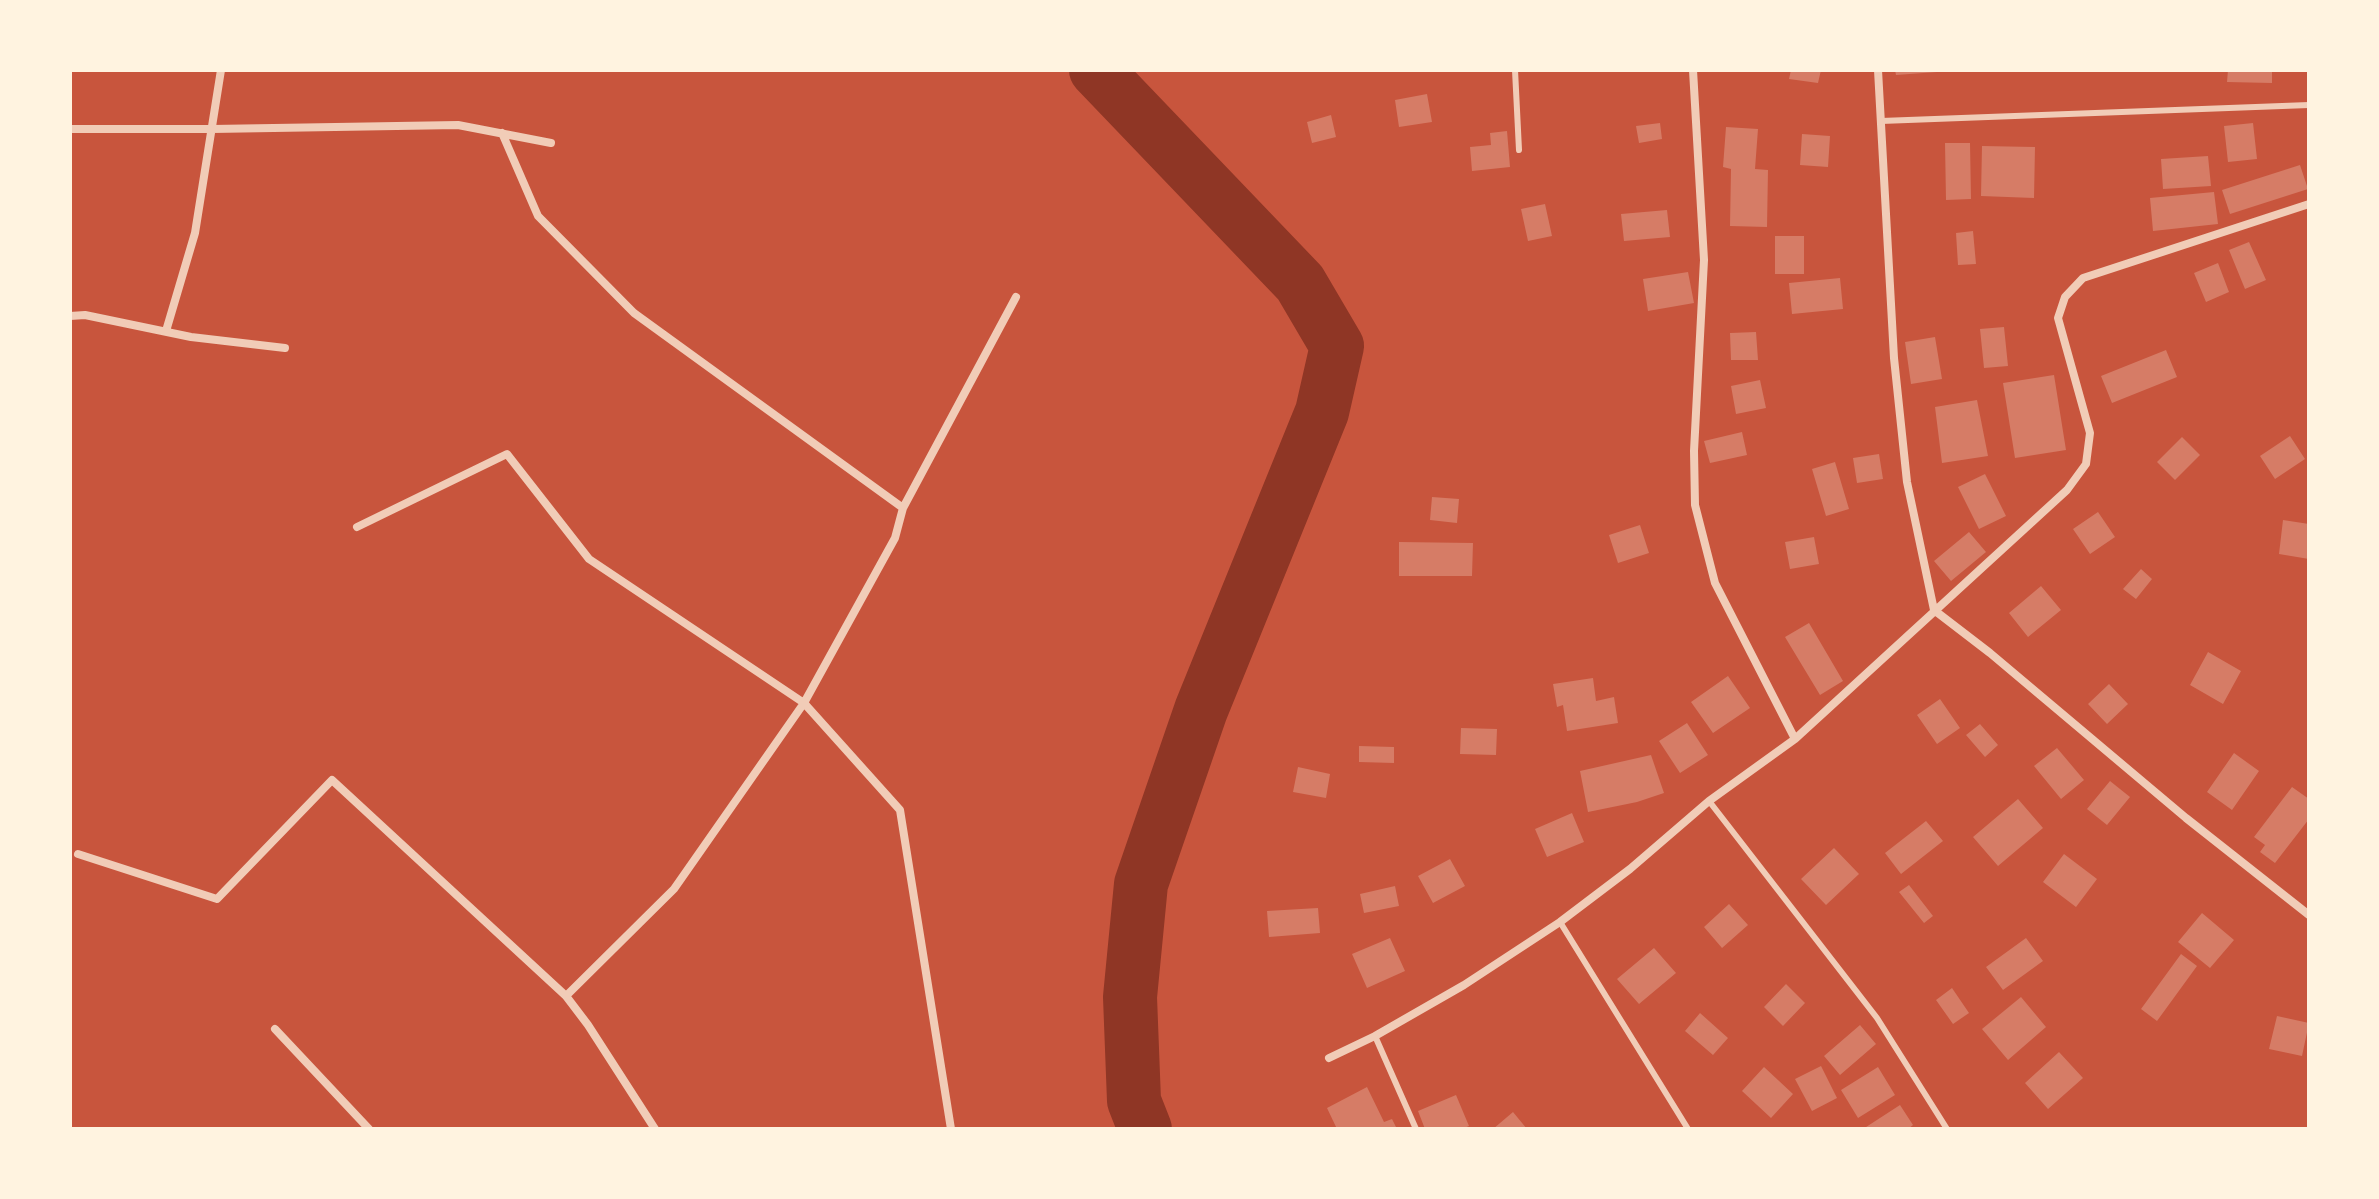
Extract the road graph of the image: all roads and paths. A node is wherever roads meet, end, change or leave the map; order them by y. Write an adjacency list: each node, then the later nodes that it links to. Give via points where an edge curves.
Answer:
1 (221, 70): 8 (street)
2 (1515, 70): 11 (lane)
3 (1693, 70): 21 (street, via 1704,260 1695,505 1715,583)
4 (1878, 70): 6 (street)
5 (2309, 105): 6 (lane)
6 (1881, 121): 19 (street, via 1894,358 1907,482)
7 (70, 129): 8 (street)
8 (212, 129): 9 (street, via 458,125); 15 (street, via 195,233)
9 (502, 133): 10 (street); 17 (street, via 538,216 634,313)
10 (551, 143)
11 (1519, 150)
12 (2309, 204): 19 (street, via 2083,278 2065,297 2058,318 2090,433 2086,464 2067,490)
13 (1016, 297): 17 (street)
14 (70, 316): 15 (street)
15 (166, 331): 16 (street)
16 (285, 348)
17 (903, 508): 20 (street, via 895,538)
18 (357, 527): 20 (street, via 507,454 589,559)
19 (1934, 610): 21 (street); 24 (street)
20 (804, 703): 26 (street, via 674,889); 32 (street, via 900,810)
21 (1795, 739): 22 (street)
22 (1709, 801): 25 (street); 35 (lane, via 1877,1018)
23 (78, 854): 26 (street, via 217,899 332,780)
24 (2309, 915)
25 (1560, 922): 28 (street); 34 (lane)
26 (566, 996): 31 (street)
27 (275, 1029): 30 (street)
28 (1375, 1036): 29 (street); 33 (lane)
29 (1329, 1058)
30 (369, 1129)
31 (655, 1129)
32 (951, 1129)
33 (1416, 1129)
34 (1688, 1129)
35 (1947, 1129)

